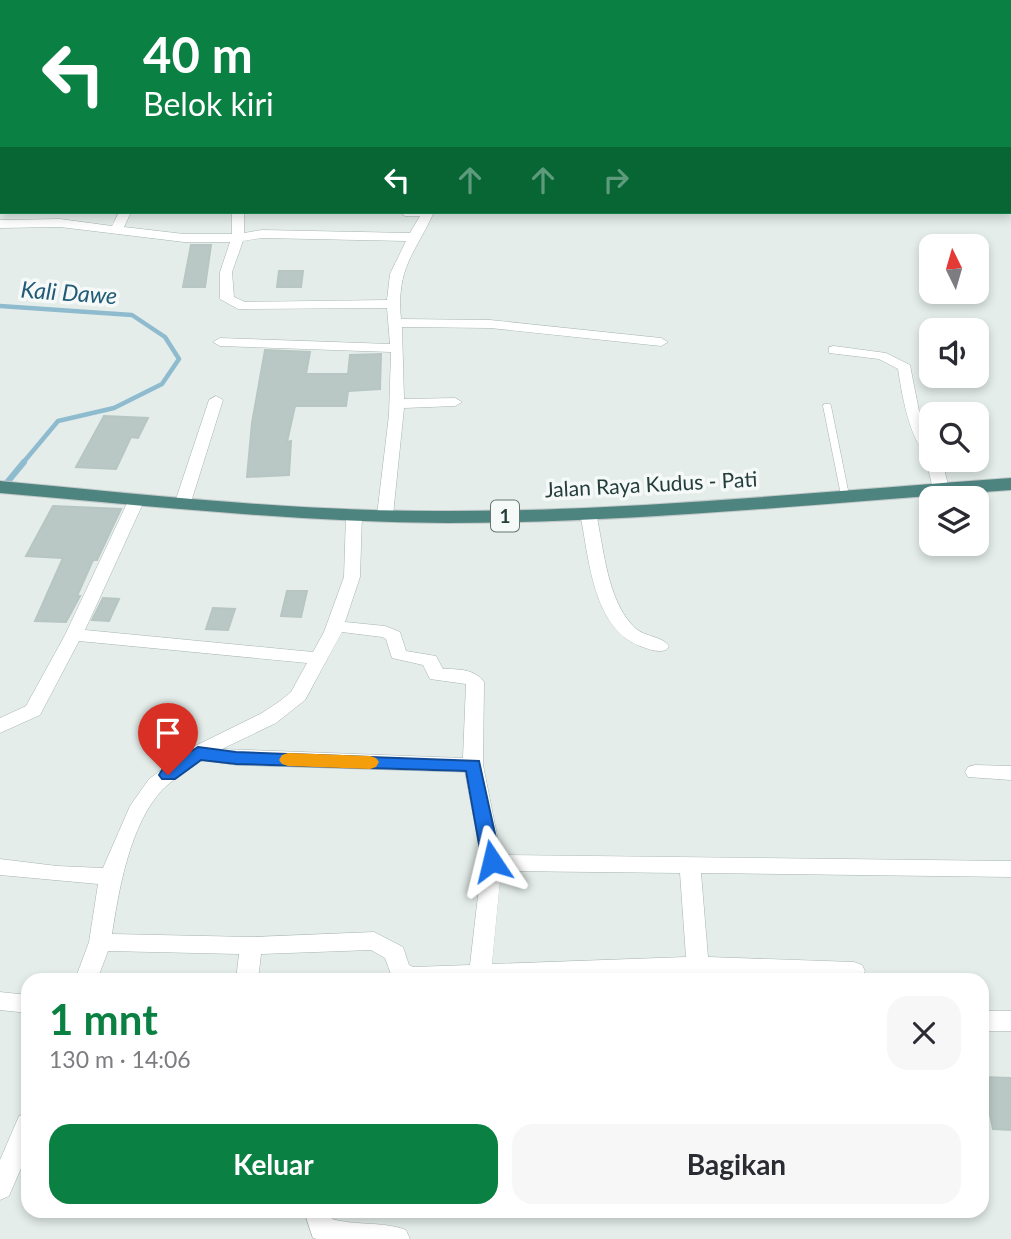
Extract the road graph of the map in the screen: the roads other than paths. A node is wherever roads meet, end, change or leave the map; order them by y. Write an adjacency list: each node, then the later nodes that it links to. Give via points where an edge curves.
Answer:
1 (124, 214): 5 (street)
2 (238, 214): 7 (street)
3 (427, 214): 6 (street)
4 (0, 224): 5 (street, via 60,223)
5 (116, 230): 7 (street, via 184,239)
6 (416, 237): 7 (street, via 262,233); 8 (street, via 400,259)
7 (238, 238): 8 (street, via 226,272 227,299 235,304)
8 (394, 304): 9 (street)
9 (396, 323): 11 (street, via 490,324); 12 (street)
10 (220, 342): 12 (street)
11 (662, 342)
12 (397, 348): 16 (street)
13 (834, 350): 18 (street, via 901,363)
14 (216, 400): 25 (street)
15 (455, 402): 16 (street)
16 (396, 404): 28 (street)
17 (827, 406): 23 (lane)
18 (919, 425)
19 (1011, 484): 20 (highway, Jalan Raya Kudus - Pati / 1)
20 (983, 486)
21 (0, 487): 24 (highway, Jalan Raya Kudus - Pati / 1)
22 (919, 490): 23 (highway, Jalan Raya Kudus - Pati / 1)
23 (845, 495): 26 (highway, Jalan Raya Kudus - Pati / 1)
24 (137, 499): 25 (highway, Jalan Raya Kudus - Pati / 1); 30 (street)
25 (183, 502): 27 (highway, Jalan Raya Kudus - Pati / 1)
26 (588, 513): 28 (highway, Jalan Raya Kudus - Pati / 1); 31 (street, via 618,620 631,635)
27 (354, 515): 28 (highway, Jalan Raya Kudus - Pati / 1); 29 (street, via 352,577)
28 (385, 515)
29 (335, 626): 32 (street); 35 (street, via 385,632 394,636 398,654 429,660 436,675 473,679)
30 (74, 635): 32 (street); 33 (street, via 33,710)
31 (660, 646)
32 (318, 658): 34 (street, via 298,696 287,706)
33 (0, 726)
34 (198, 753): 35 (street); 42 (street, via 156,784 140,806)
35 (473, 765): 38 (street)
36 (975, 772): 37 (street)
37 (1011, 773)
38 (492, 861): 39 (street); 50 (street)
39 (690, 866): 41 (street); 45 (street)
40 (0, 867): 42 (street)
41 (1011, 869)
42 (110, 876): 43 (street)
43 (100, 942): 44 (street); 47 (street)
44 (251, 946): 48 (street); 49 (street, via 374,941 395,953)
45 (698, 966): 46 (street); 51 (street)
46 (854, 971)
47 (89, 973)
48 (248, 973)
49 (398, 973)
50 (480, 973)
51 (528, 973)
52 (0, 1001): 53 (street)
53 (21, 1003)
54 (989, 1021): 55 (street)
55 (1011, 1021)
56 (21, 1141): 57 (street)
57 (0, 1188)
58 (319, 1218): 59 (street, via 322,1229)
59 (397, 1239)

